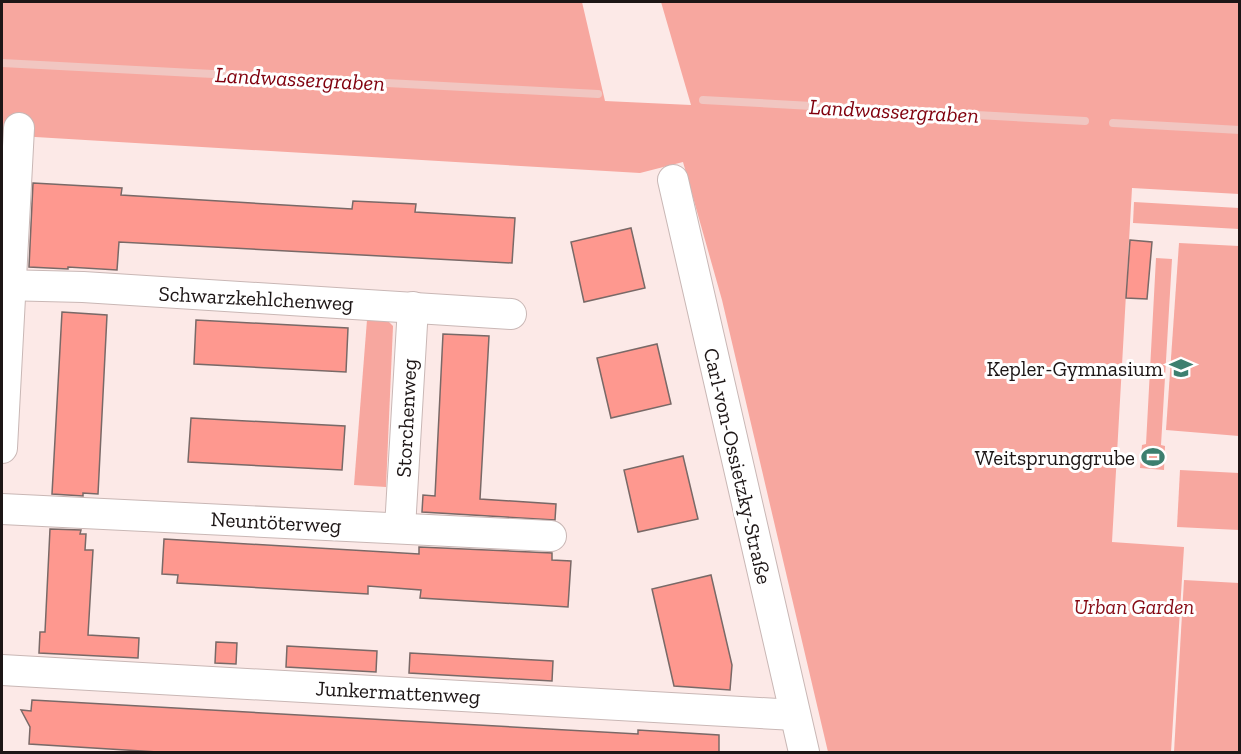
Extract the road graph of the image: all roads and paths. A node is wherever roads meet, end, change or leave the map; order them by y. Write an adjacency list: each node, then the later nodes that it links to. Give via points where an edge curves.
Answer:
1 (19, 128): 3 (street)
2 (673, 180): 11 (street, Carl-von-Ossietzky-Straße)
3 (5, 285): 4 (street, Schwarzkehlchenweg); 6 (street)
4 (413, 307): 5 (street, Schwarzkehlchenweg); 8 (street, Storchenweg)
5 (511, 314)
6 (2, 448)
7 (2, 509): 8 (street, Neuntöterweg)
8 (400, 528): 9 (street, Neuntöterweg)
9 (551, 536)
10 (2, 670): 11 (street, Junkermattenweg)
11 (795, 716): 12 (street, Carl-von-Ossietzky-Straße)
12 (804, 753)

